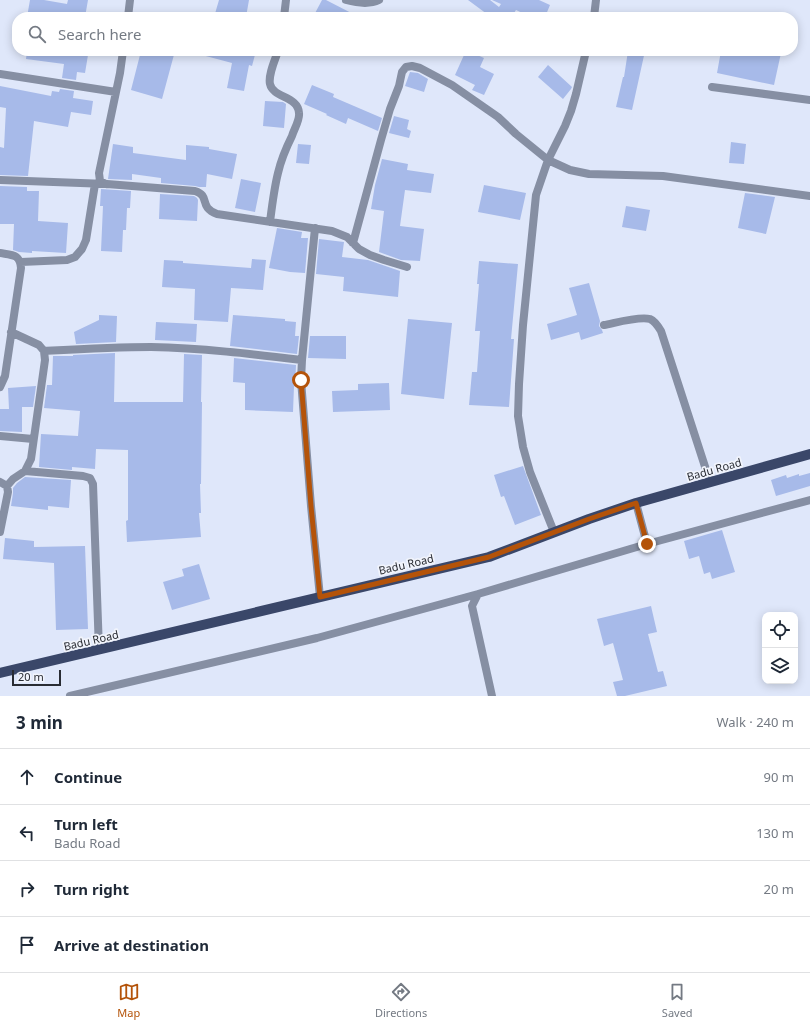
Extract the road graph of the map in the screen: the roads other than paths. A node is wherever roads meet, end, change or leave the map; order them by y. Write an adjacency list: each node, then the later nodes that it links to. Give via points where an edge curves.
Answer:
1 (130, 0): 6 (street)
2 (286, 0): 7 (street)
3 (346, 0): 4 (street, via 362,3)
4 (379, 0)
5 (596, 0): 8 (street)
6 (129, 12)
7 (285, 12)
8 (595, 12)
9 (122, 56): 14 (street)
10 (276, 56): 21 (street, via 270,83 273,90 297,105 299,113 278,173)
11 (585, 56): 16 (street, via 571,111)
12 (0, 74): 14 (street)
13 (712, 87): 15 (street)
14 (116, 92): 19 (street, via 99,173 100,181)
15 (810, 100)
16 (548, 160): 20 (street, via 570,170 589,174 663,176); 23 (street, via 498,117 452,85 420,68 406,67 390,109); 41 (street, via 536,195 533,219 518,416 530,472)
17 (0, 180): 18 (street)
18 (95, 184): 19 (street); 25 (street, via 86,240 75,257 67,260)
19 (107, 184): 21 (street, via 195,191 201,193 211,212)
20 (810, 196)
21 (270, 222): 22 (street)
22 (315, 228): 23 (street, via 332,231 347,237); 30 (street)
23 (353, 243): 26 (street, via 370,255)
24 (0, 253): 25 (street, via 18,258)
25 (21, 262): 28 (street)
26 (408, 267)
27 (604, 325): 36 (street, via 650,319 661,331)
28 (11, 332): 29 (street, via 39,344); 31 (street, via 5,376)
29 (44, 351): 30 (street, via 120,347 177,348); 33 (street, via 44,370)
30 (302, 360): 44 (street, via 301,380)
31 (0, 387)
32 (0, 436): 33 (street)
33 (33, 439): 35 (street, via 31,459)
34 (810, 454): 36 (main road, Badu Road)
35 (25, 471): 37 (street); 45 (street, via 84,476 90,478 93,484)
36 (710, 482): 39 (main road, Badu Road)
37 (4, 484): 40 (street, via 8,492)
38 (810, 500): 42 (street)
39 (636, 503): 41 (main road, Badu Road); 42 (street)
40 (0, 532)
41 (554, 532): 44 (main road, Badu Road, via 489,557)
42 (647, 544): 43 (street)
43 (478, 594): 47 (street, via 317,638); 48 (street, via 472,606)
44 (320, 597): 45 (main road, Badu Road)
45 (99, 650): 46 (main road, Badu Road)
46 (0, 673)
47 (70, 696)
48 (492, 696)

